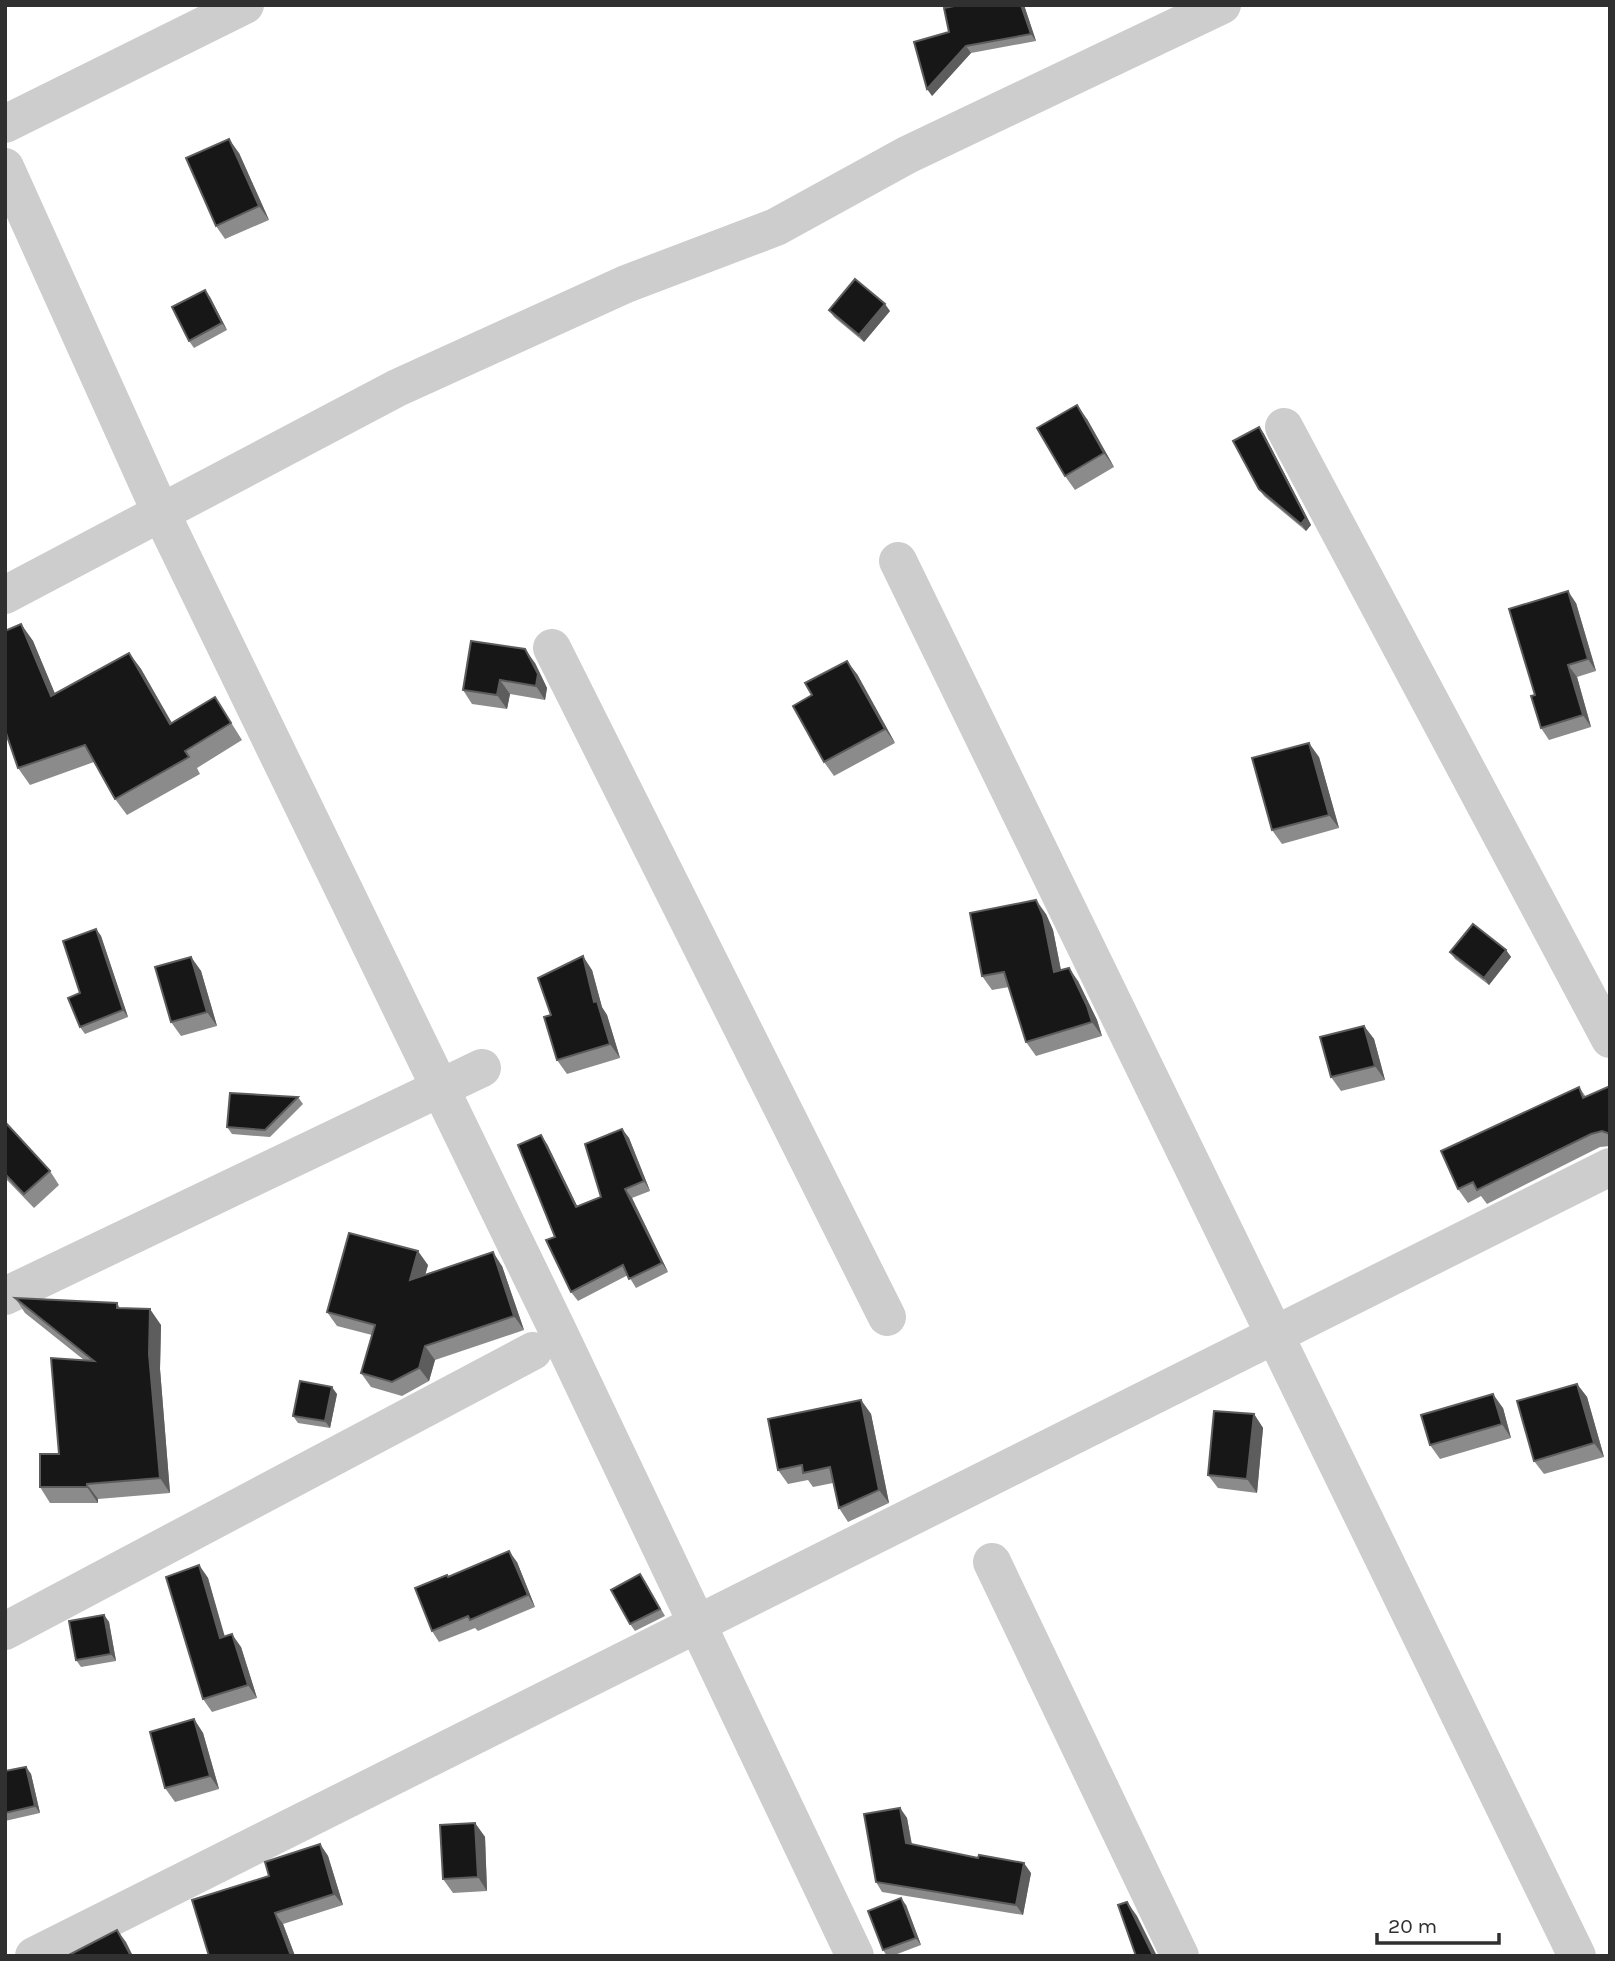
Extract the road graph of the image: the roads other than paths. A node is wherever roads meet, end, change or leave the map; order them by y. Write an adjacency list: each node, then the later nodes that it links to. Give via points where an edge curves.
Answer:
1 (245, 5): 3 (street)
2 (1222, 5): 6 (street, via 907,155 776,227 626,284 397,388)
3 (5, 124)
4 (5, 167): 6 (street)
5 (1284, 427): 10 (street)
6 (161, 513): 8 (street); 19 (street)
7 (898, 561): 21 (street)
8 (5, 595)
9 (552, 648): 14 (street)
10 (1610, 1039)
11 (482, 1068): 13 (street)
12 (1610, 1167): 18 (street)
13 (5, 1296)
14 (887, 1317)
15 (533, 1351): 17 (street)
16 (992, 1562): 20 (street)
17 (5, 1631)
18 (34, 1956)
19 (855, 1956)
20 (1180, 1956)
21 (1577, 1956)

